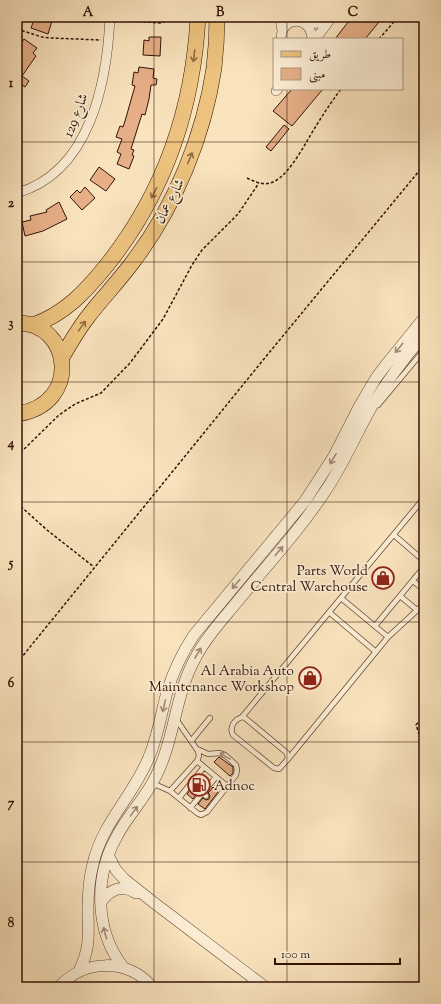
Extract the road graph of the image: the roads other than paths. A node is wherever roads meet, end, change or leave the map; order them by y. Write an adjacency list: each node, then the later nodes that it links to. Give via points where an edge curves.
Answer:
1 (198, 17): 13 (main road, شارع عمان, one-way to 13, via 194,62 181,123 168,163 150,201 117,253 83,293 55,316)
2 (218, 17): 16 (main road, شارع عمان, one-way to 2, via 87,318 147,241 184,172 201,127 210,88)
3 (280, 17): 7 (street)
4 (110, 18): 10 (street, شارع 129, via 107,56 100,89 78,147 56,172 38,184)
5 (331, 18): 6 (street, via 320,23); 9 (street)
6 (298, 21): 7 (street, via 288,24); 8 (street, via 310,30)
7 (282, 35)
8 (313, 38)
9 (314, 38)
10 (17, 193)
11 (424, 318): 51 (street, one-way to 51, via 376,378 312,491 194,635 181,656 170,681 158,732 147,762 138,781 109,822 96,852 89,887 88,944)
12 (17, 323): 13 (main road)
13 (33, 325): 16 (main road, via 51,338 58,348)
14 (424, 335): 18 (street, via 389,380)
15 (424, 350): 18 (lane)
16 (61, 359): 17 (main road, via 60,382 48,401 39,408)
17 (17, 414)
18 (366, 418): 33 (street, one-way to 18, via 186,676 201,648 312,510 337,473)
19 (424, 498): 20 (lane)
20 (394, 535): 21 (lane); 26 (lane)
21 (424, 561)
22 (424, 567): 23 (lane)
23 (413, 581): 24 (lane); 25 (lane)
24 (424, 590)
25 (400, 596): 28 (lane); 30 (lane)
26 (341, 598): 29 (lane); 30 (lane)
27 (424, 604): 28 (lane)
28 (417, 610): 31 (lane)
29 (329, 612): 32 (lane); 34 (lane)
30 (375, 626): 31 (lane)
31 (388, 637): 32 (lane)
32 (376, 652): 38 (lane)
33 (174, 717): 36 (lane); 42 (street, via 165,753)
34 (242, 717): 38 (lane, via 286,752); 38 (lane, via 231,726 232,735 275,769 279,769)
35 (210, 718): 36 (lane)
36 (191, 741): 37 (lane)
37 (197, 749): 39 (lane); 43 (lane, one-way to 37, via 237,772 234,763 223,754 208,754)
38 (288, 759)
39 (197, 761): 40 (lane); 44 (lane)
40 (204, 767): 41 (lane); 45 (lane)
41 (216, 777): 43 (lane); 46 (lane)
42 (152, 783): 44 (lane); 47 (street, one-way to 42, via 116,837)
43 (227, 786): 46 (lane, via 207,812 197,813)
44 (170, 791): 45 (lane)
45 (179, 798): 46 (lane)
46 (190, 808)
47 (108, 855): 48 (street); 49 (street, via 124,879)
48 (101, 902): 49 (street, via 110,892 124,888); 50 (street, one-way to 48, via 112,951 106,935)
49 (152, 902): 54 (street)
50 (123, 967): 51 (street, via 101,965); 53 (street, via 138,974)
51 (79, 971): 52 (street)
52 (59, 987)
53 (152, 987)
54 (265, 987)

